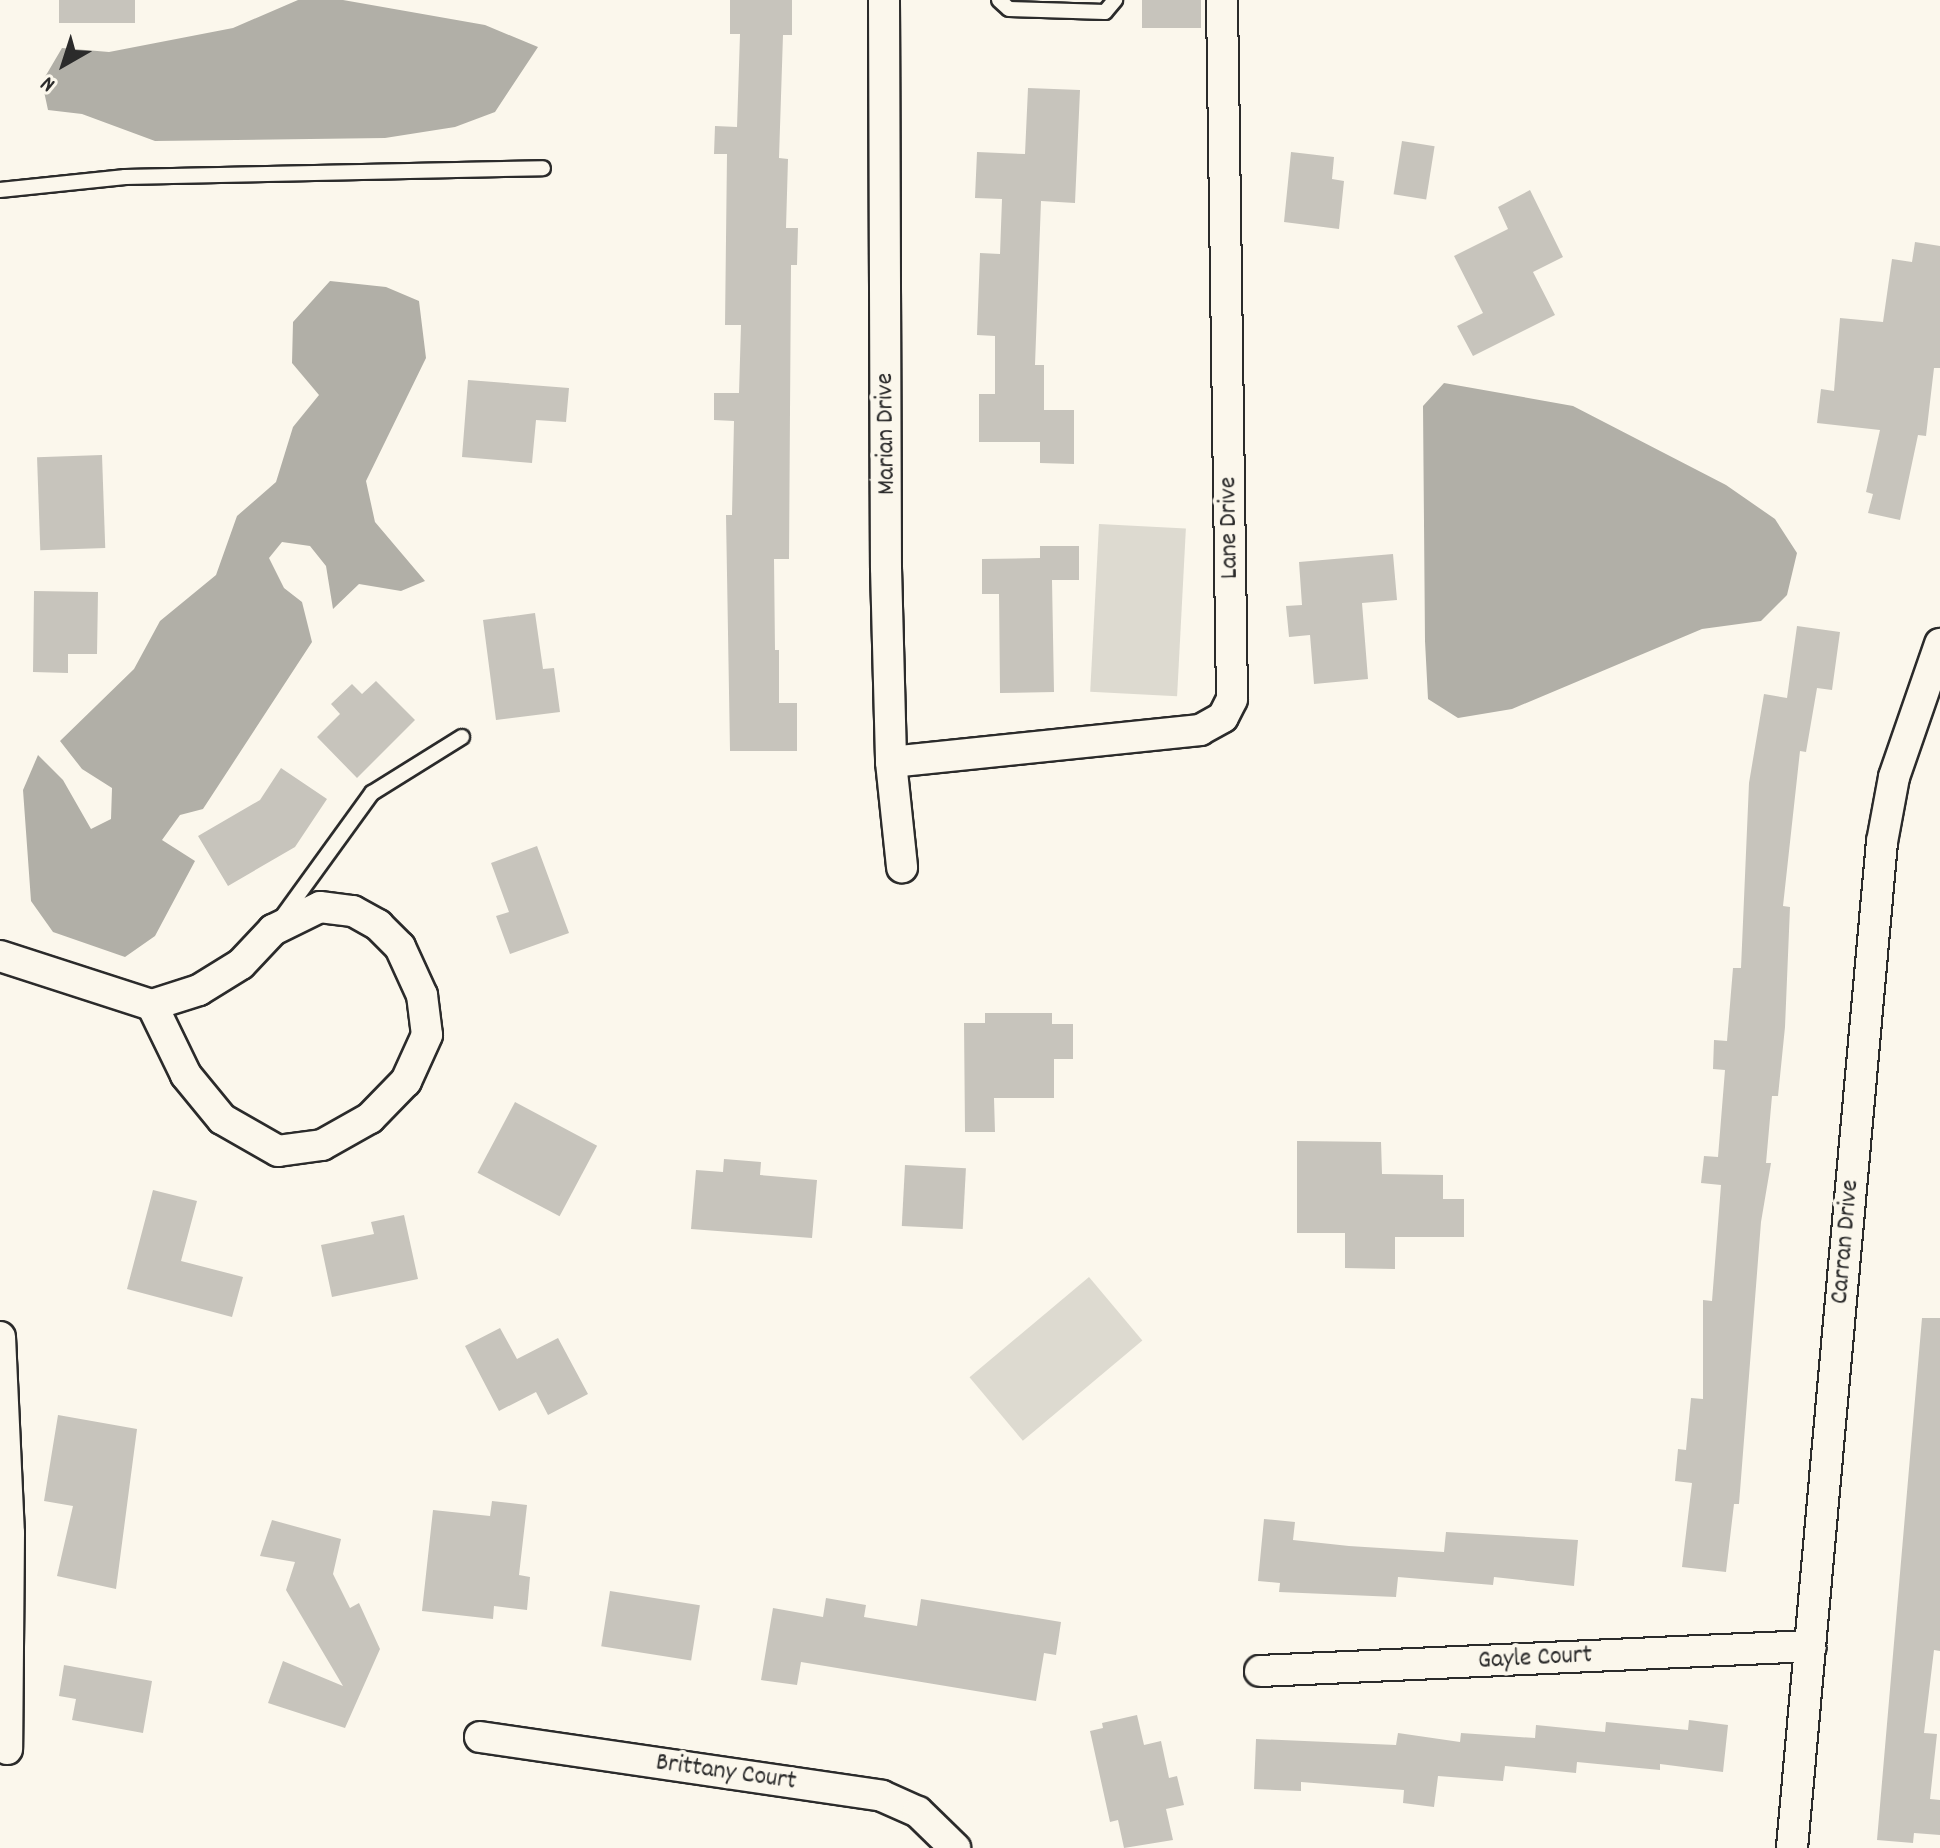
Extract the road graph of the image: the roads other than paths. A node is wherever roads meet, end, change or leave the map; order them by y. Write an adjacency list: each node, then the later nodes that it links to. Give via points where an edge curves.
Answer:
1 (884, 0): 9 (street, Marian Drive)
2 (999, 0): 3 (lane, via 1009,9 1105,12)
3 (1115, 0)
4 (1222, 0): 9 (street, Lane Drive, via 1232,699 1223,717 1200,730)
5 (543, 168): 6 (lane, via 125,177)
6 (0, 190)
7 (1940, 644): 15 (street, Carran Drive, via 1894,777 1882,842)
8 (462, 737): 11 (lane, via 372,793)
9 (891, 762): 10 (street, Marian Drive)
10 (902, 867)
11 (273, 930): 13 (street, via 241,964); 13 (street, via 320,907 353,911 378,925 400,947 422,995 427,1035 406,1081 370,1118 322,1145 278,1151 222,1119 186,1075)
12 (0, 956): 13 (street)
13 (152, 1005)
14 (0, 1337): 18 (street, via 9,1533)
15 (1810, 1646): 16 (street, Gayle Court); 20 (street, Carran Drive)
16 (1260, 1671)
17 (480, 1737): 19 (street, Brittany Court, via 882,1796 918,1812)
18 (7, 1749)
19 (955, 1848)
20 (1792, 1848)

